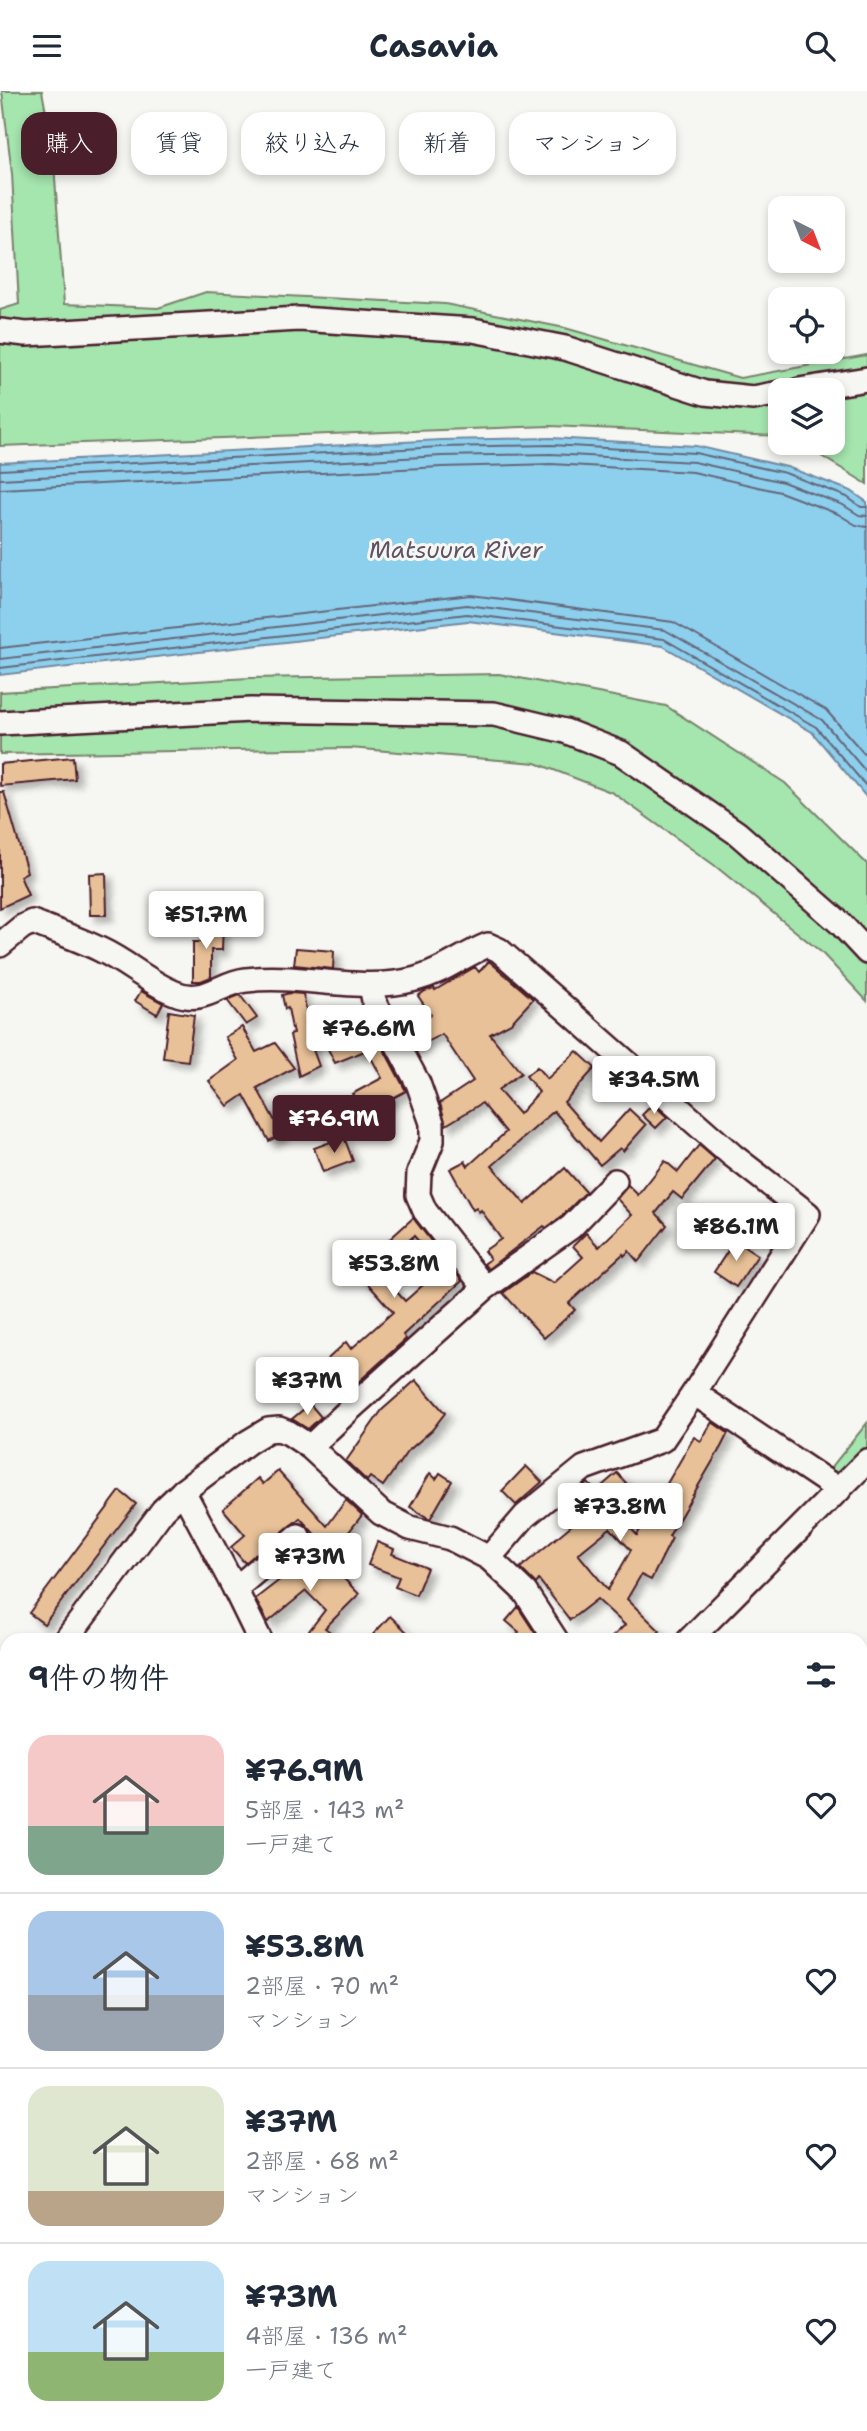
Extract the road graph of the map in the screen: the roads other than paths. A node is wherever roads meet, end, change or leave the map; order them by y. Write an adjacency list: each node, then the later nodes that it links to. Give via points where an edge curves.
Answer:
1 (0, 331): 6 (street, via 26,334 299,319 473,330 565,348 705,393)
2 (867, 379): 3 (street)
3 (845, 383)
4 (845, 387): 5 (street)
5 (867, 394)
6 (768, 395)
7 (0, 723): 9 (street, via 264,710 494,714 565,731 621,753 737,833)
8 (0, 945): 10 (street, via 32,922 102,950 176,993 200,997 242,980 268,978)
9 (867, 952)
10 (371, 985): 12 (street, via 374,1002 418,1083 432,1123 418,1195 425,1211); 13 (street, via 415,979 488,945 499,950 732,1155 808,1214)
11 (615, 1181): 12 (street, via 571,1227)
12 (485, 1288): 14 (street)
13 (695, 1393): 16 (street); 19 (street, via 662,1440 584,1468 525,1516)
14 (310, 1447): 17 (street, via 289,1433 268,1430); 19 (street, via 381,1513)
15 (867, 1461): 16 (street)
16 (839, 1490): 24 (street)
17 (183, 1492): 20 (street); 21 (street, via 163,1510)
18 (298, 1536): 20 (street)
19 (489, 1558): 23 (street, via 525,1592)
20 (235, 1588): 22 (street)
21 (71, 1633)
22 (257, 1633)
23 (551, 1633)
24 (696, 1633)

